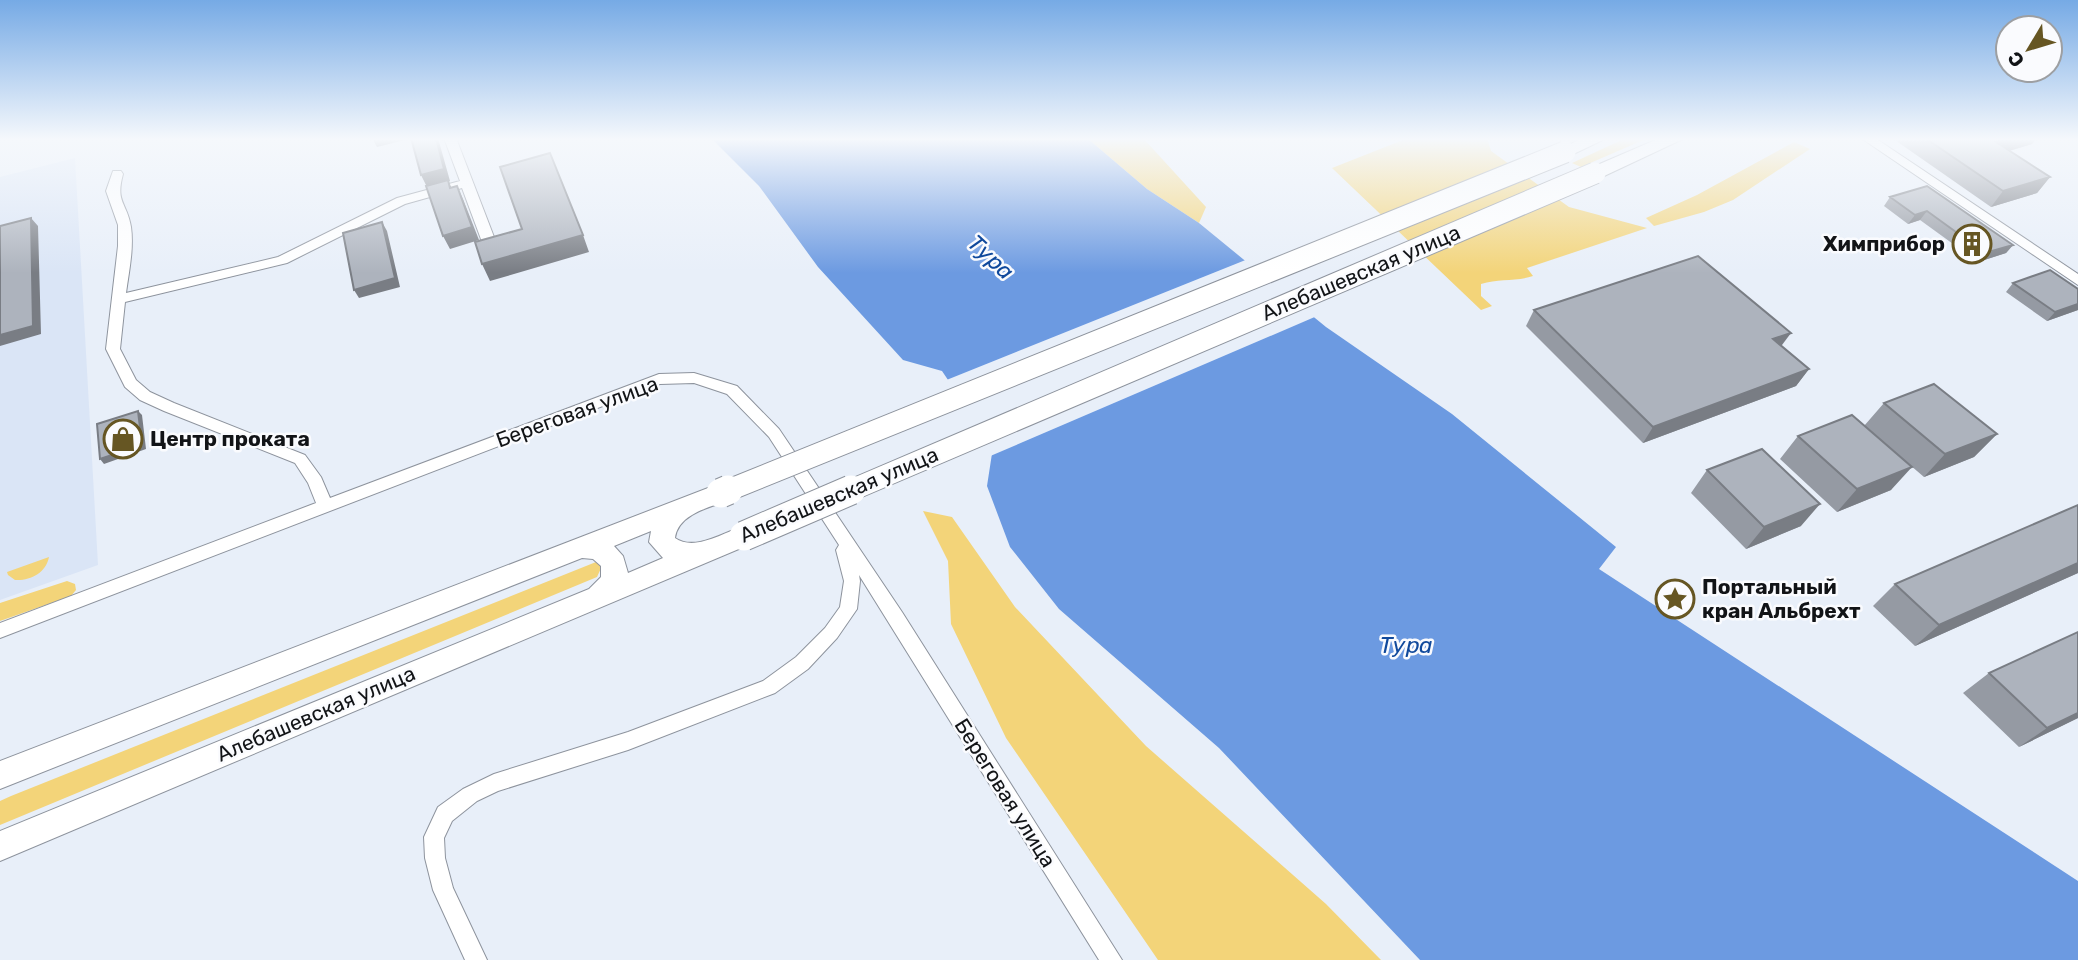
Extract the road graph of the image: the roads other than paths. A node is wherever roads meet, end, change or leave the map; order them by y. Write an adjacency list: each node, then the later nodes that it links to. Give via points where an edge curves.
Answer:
1 (114, 183): 8 (street, via 112,191 124,225)
2 (465, 183): 6 (street); 8 (street, via 401,201 282,260)
3 (1488, 183): 9 (main road, Алебашевская улица, bridge)
4 (1572, 183): 13 (main road, Алебашевская улица, bridge)
5 (1934, 183): 7 (street)
6 (492, 250)
7 (2078, 280)
8 (120, 299): 10 (street, via 113,349 130,383 169,407 300,459)
9 (685, 507): 12 (main road, Алебашевская улица); 13 (main road, via 664,526 662,542 681,555)
10 (326, 508): 11 (street, Береговая улица, via 659,379 694,378 732,390 752,408 800,470); 15 (street, Береговая улица)
11 (840, 537): 18 (street, via 852,581 848,609 802,663 769,687 628,741 494,783 470,794 445,814 435,837 435,858 443,890); 19 (street, Береговая улица, via 896,617)
12 (581, 548): 14 (main road, via 603,550 616,570 605,592); 16 (main road, Алебашевская улица)
13 (711, 550): 14 (main road, Алебашевская улица)
14 (592, 600): 17 (main road, Алебашевская улица)
15 (0, 631)
16 (0, 775)
17 (0, 846)
18 (476, 960)
19 (1111, 960)

